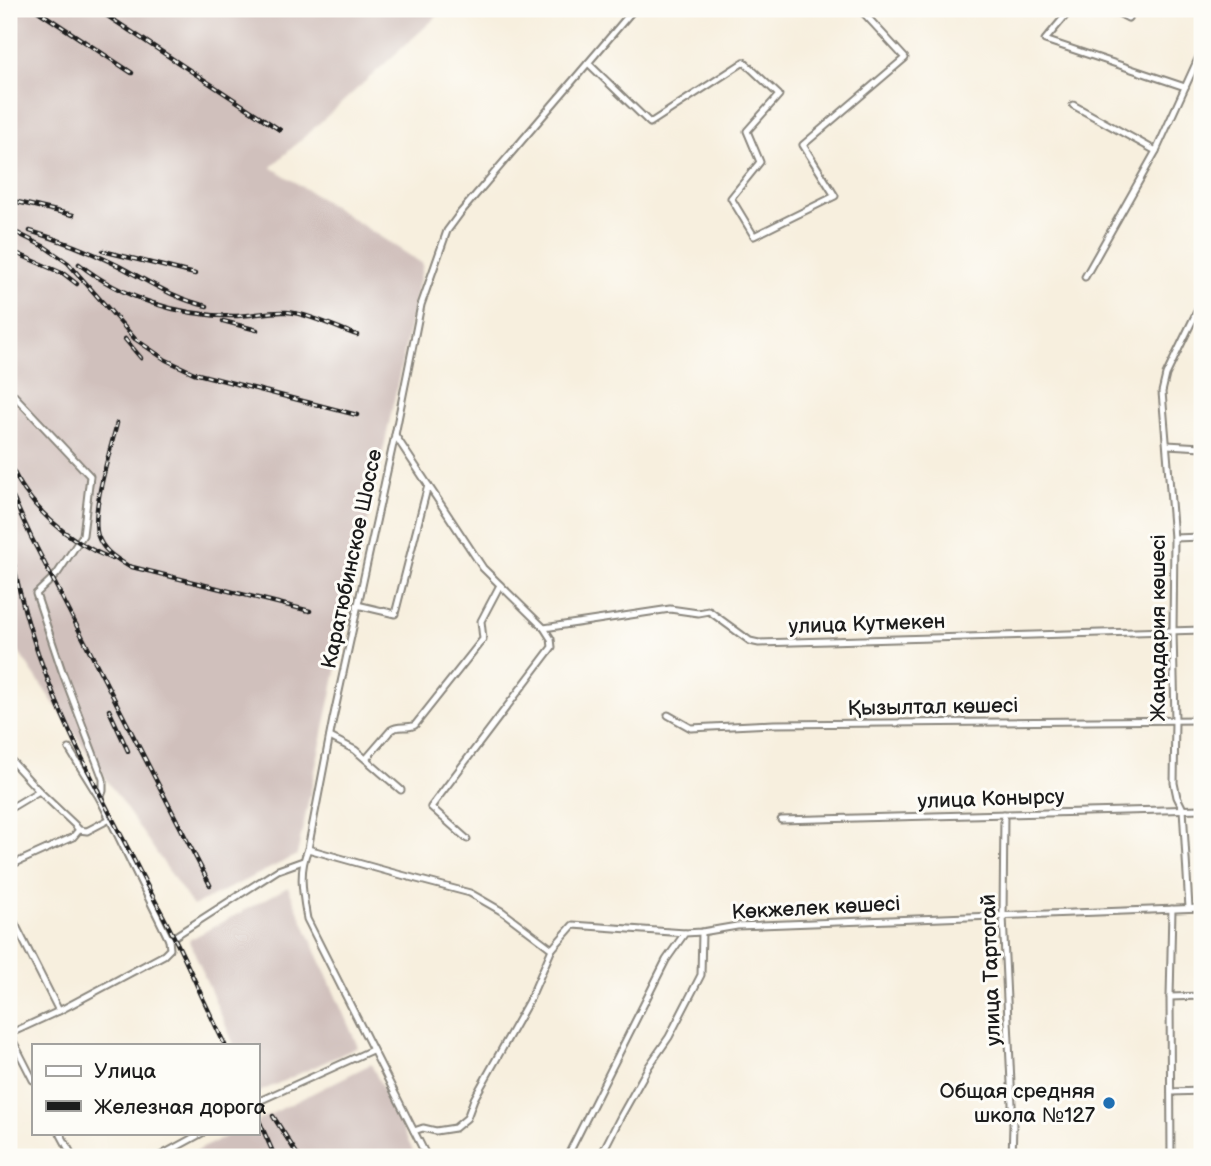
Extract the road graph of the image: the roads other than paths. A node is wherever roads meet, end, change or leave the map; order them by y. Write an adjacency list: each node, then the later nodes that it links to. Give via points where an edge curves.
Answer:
1 (634, 9): 7 (street, Каратюбинское Шоссе)
2 (860, 9): 7 (street, via 905,58 803,145 835,196 754,236 731,198 761,162 747,131 779,95 744,62 650,123)
3 (1071, 9): 8 (street, via 1045,40)
4 (1111, 9): 5 (street, via 1128,18)
5 (1135, 9)
6 (1202, 50): 8 (street)
7 (587, 63): 14 (street, Каратюбинское Шоссе, via 447,231 421,305)
8 (1185, 87): 10 (street)
9 (1073, 105): 10 (street)
10 (1156, 151): 11 (street)
11 (1085, 277)
12 (1202, 302): 15 (street, Жаңадария көшесі, via 1164,380)
13 (9, 390): 34 (street, via 90,476 83,535 36,596 103,779)
14 (395, 435): 17 (street); 21 (street, Каратюбинское Шоссе)
15 (1167, 445): 16 (street); 19 (street, Жаңадария көшесі)
16 (1202, 447)
17 (428, 485): 20 (street, via 483,568); 21 (street, via 395,614)
18 (1202, 537): 19 (street)
19 (1174, 538): 24 (street, Жаңадария көшесі)
20 (500, 585): 22 (street); 31 (street, via 481,621 483,639 415,725 391,730)
21 (357, 605): 28 (street, Каратюбинское Шоссе)
22 (544, 628): 24 (street, улица Кутмекен, via 670,608 709,611 759,643); 42 (street, via 552,647 431,807)
23 (1202, 630): 24 (street, улица Кутмекен)
24 (1173, 631): 26 (street, Жаңадария көшесі)
25 (668, 715): 26 (street, Қызылтал көшесі, via 691,728)
26 (1175, 720): 27 (street, Қызылтал көшесі); 36 (street, Жаңадария көшесі, via 1174,783)
27 (1202, 720)
28 (330, 737): 31 (street); 43 (street, Каратюбинское Шоссе)
29 (69, 749): 34 (street)
30 (9, 758): 33 (street)
31 (366, 759): 32 (street)
32 (401, 790)
33 (39, 791): 35 (street); 41 (street)
34 (100, 799): 39 (street)
35 (9, 809)
36 (1183, 809): 37 (street, улица Конырсу); 38 (street, улица Конырсу); 46 (street, Жаңадария көшесі)
37 (1202, 809)
38 (1004, 814): 40 (street, улица Конырсу); 50 (street, улица Тартогай)
39 (110, 819): 41 (street, via 87,831); 53 (street)
40 (781, 820)
41 (79, 830): 45 (street)
42 (467, 839)
43 (308, 849): 44 (street, Каратюбинское Шоссе); 54 (street, via 470,893)
44 (303, 861): 53 (street, via 278,870); 59 (street, Каратюбинское Шоссе, via 307,919)
45 (9, 866)
46 (1189, 908): 47 (street, Көкжелек көшесі); 48 (street, Көкжелек көшесі)
47 (1202, 908)
48 (1172, 909): 50 (street, Көкжелек көшесі); 56 (street)
49 (9, 912): 57 (street)
50 (1003, 916): 51 (street, Көкжелек көшесі, via 737,926); 72 (street, улица Тартогай)
51 (702, 932): 52 (street, Көкжелек көшесі); 71 (street, via 701,975)
52 (685, 933): 54 (street, Көкжелек көшесі, via 573,925); 70 (street, via 666,960)
53 (169, 940): 57 (street, via 170,949 164,955)
54 (552, 949): 64 (street, via 467,1118 455,1128)
55 (1202, 996): 56 (street)
56 (1170, 997): 62 (street)
57 (59, 1012): 58 (street)
58 (9, 1033): 60 (street)
59 (372, 1051): 63 (street); 64 (street, Каратюбинское Шоссе)
60 (32, 1078)
61 (1202, 1091): 62 (street)
62 (1171, 1092): 73 (street)
63 (259, 1101)
64 (414, 1131): 69 (street, Каратюбинское Шоссе)
65 (61, 1134): 67 (street)
66 (199, 1134): 68 (street)
67 (73, 1157)
68 (158, 1157)
69 (427, 1157)
70 (567, 1157)
71 (600, 1157)
72 (1012, 1157)
73 (1171, 1157)

